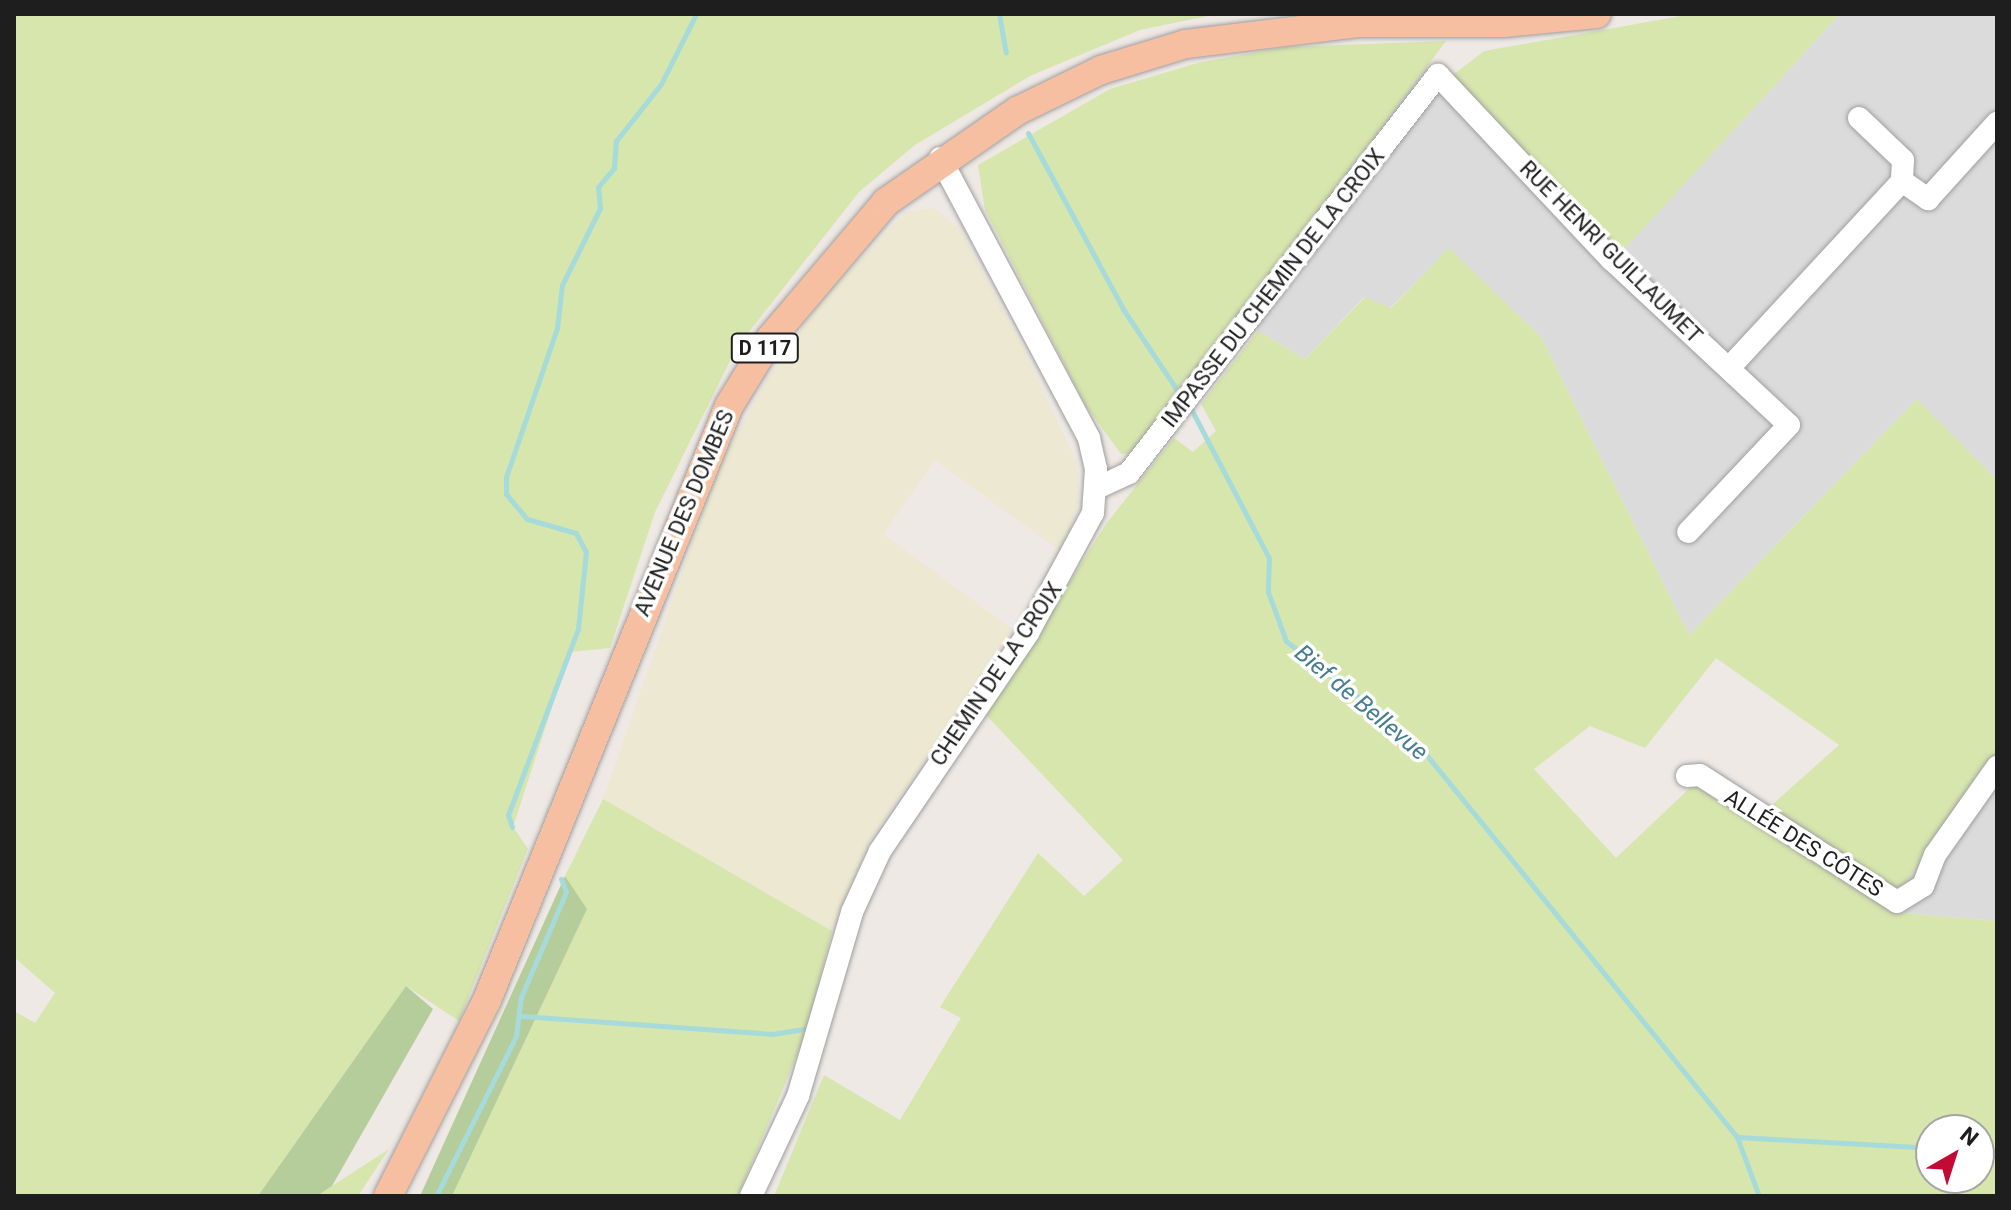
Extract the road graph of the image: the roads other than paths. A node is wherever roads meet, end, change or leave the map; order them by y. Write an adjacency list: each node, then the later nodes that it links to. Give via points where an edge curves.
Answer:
1 (1597, 14): 5 (main road, AVENUE DES DOMBES / D 117, via 1503,23 1360,23 1186,44 1101,70)
2 (1438, 75): 7 (street, RUE HENRI GUILLAUMET, via 1611,259); 8 (street, IMPASSE DU CHEMIN DE LA CROIX, via 1129,473)
3 (1859, 118): 6 (street, via 1903,160)
4 (1997, 123): 6 (street, via 1928,199)
5 (940, 158): 8 (street, CHEMIN DE LA CROIX, via 1089,438); 12 (main road, AVENUE DES DOMBES / D 117, via 886,202 830,263 729,406 452,1082)
6 (1902, 181): 7 (street)
7 (1729, 368): 9 (street, RUE HENRI GUILLAUMET, via 1789,425)
8 (1097, 488): 13 (street, CHEMIN DE LA CROIX, via 1074,558 880,851 852,912 798,1096)
9 (1688, 532)
10 (1997, 767): 11 (street, ALLÉE DES CÔTES, via 1935,855 1923,886 1897,902 1700,775)
11 (1687, 776)
12 (388, 1196)
13 (751, 1196)

